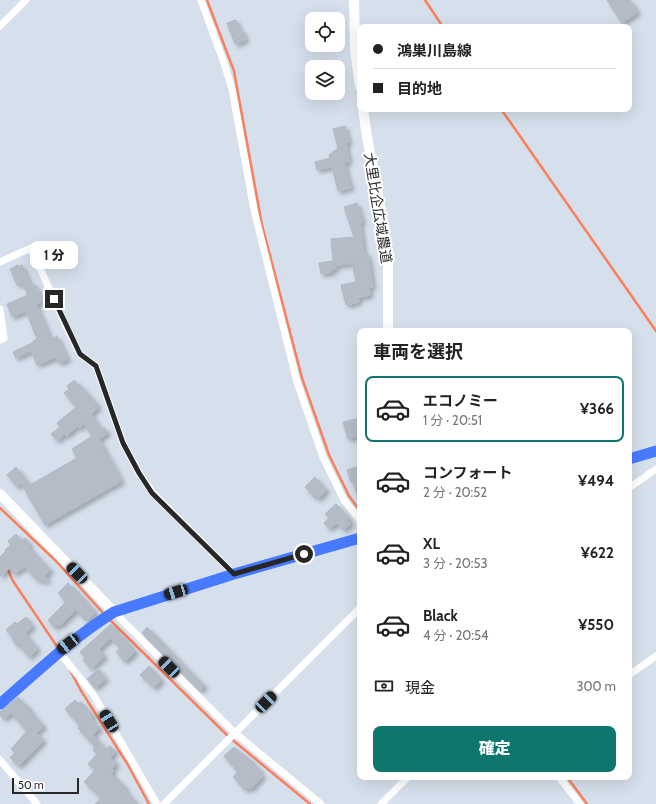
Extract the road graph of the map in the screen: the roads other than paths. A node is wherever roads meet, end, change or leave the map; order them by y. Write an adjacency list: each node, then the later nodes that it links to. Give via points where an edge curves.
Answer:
1 (26, 0): 4 (street)
2 (201, 0): 16 (street, via 232,90 254,210 305,406 323,457 344,500)
3 (354, 0): 5 (street)
4 (0, 26)
5 (357, 64)
6 (363, 112): 9 (street, 大里比企広域農道, via 388,257)
7 (0, 262): 18 (street, via 31,248 80,354 96,366 123,443 139,473 152,493)
8 (0, 309): 10 (street, via 4,338)
9 (388, 328)
10 (0, 340)
11 (656, 451): 12 (main road)
12 (632, 458)
13 (656, 469): 14 (street)
14 (632, 486)
15 (0, 494): 20 (street)
16 (357, 516)
17 (357, 539): 18 (main road)
18 (234, 574): 20 (main road)
19 (357, 611): 25 (street)
20 (114, 612): 21 (main road, via 98,621); 25 (street)
21 (59, 652): 24 (main road); 30 (street, via 93,694)
22 (656, 656): 23 (street)
23 (632, 673)
24 (0, 704)
25 (235, 733): 31 (street); 32 (street)
26 (0, 760): 29 (street)
27 (405, 780): 33 (street)
28 (561, 780): 34 (street)
29 (37, 804)
30 (157, 804)
31 (164, 804)
32 (321, 804)
33 (381, 804)
34 (580, 804)

